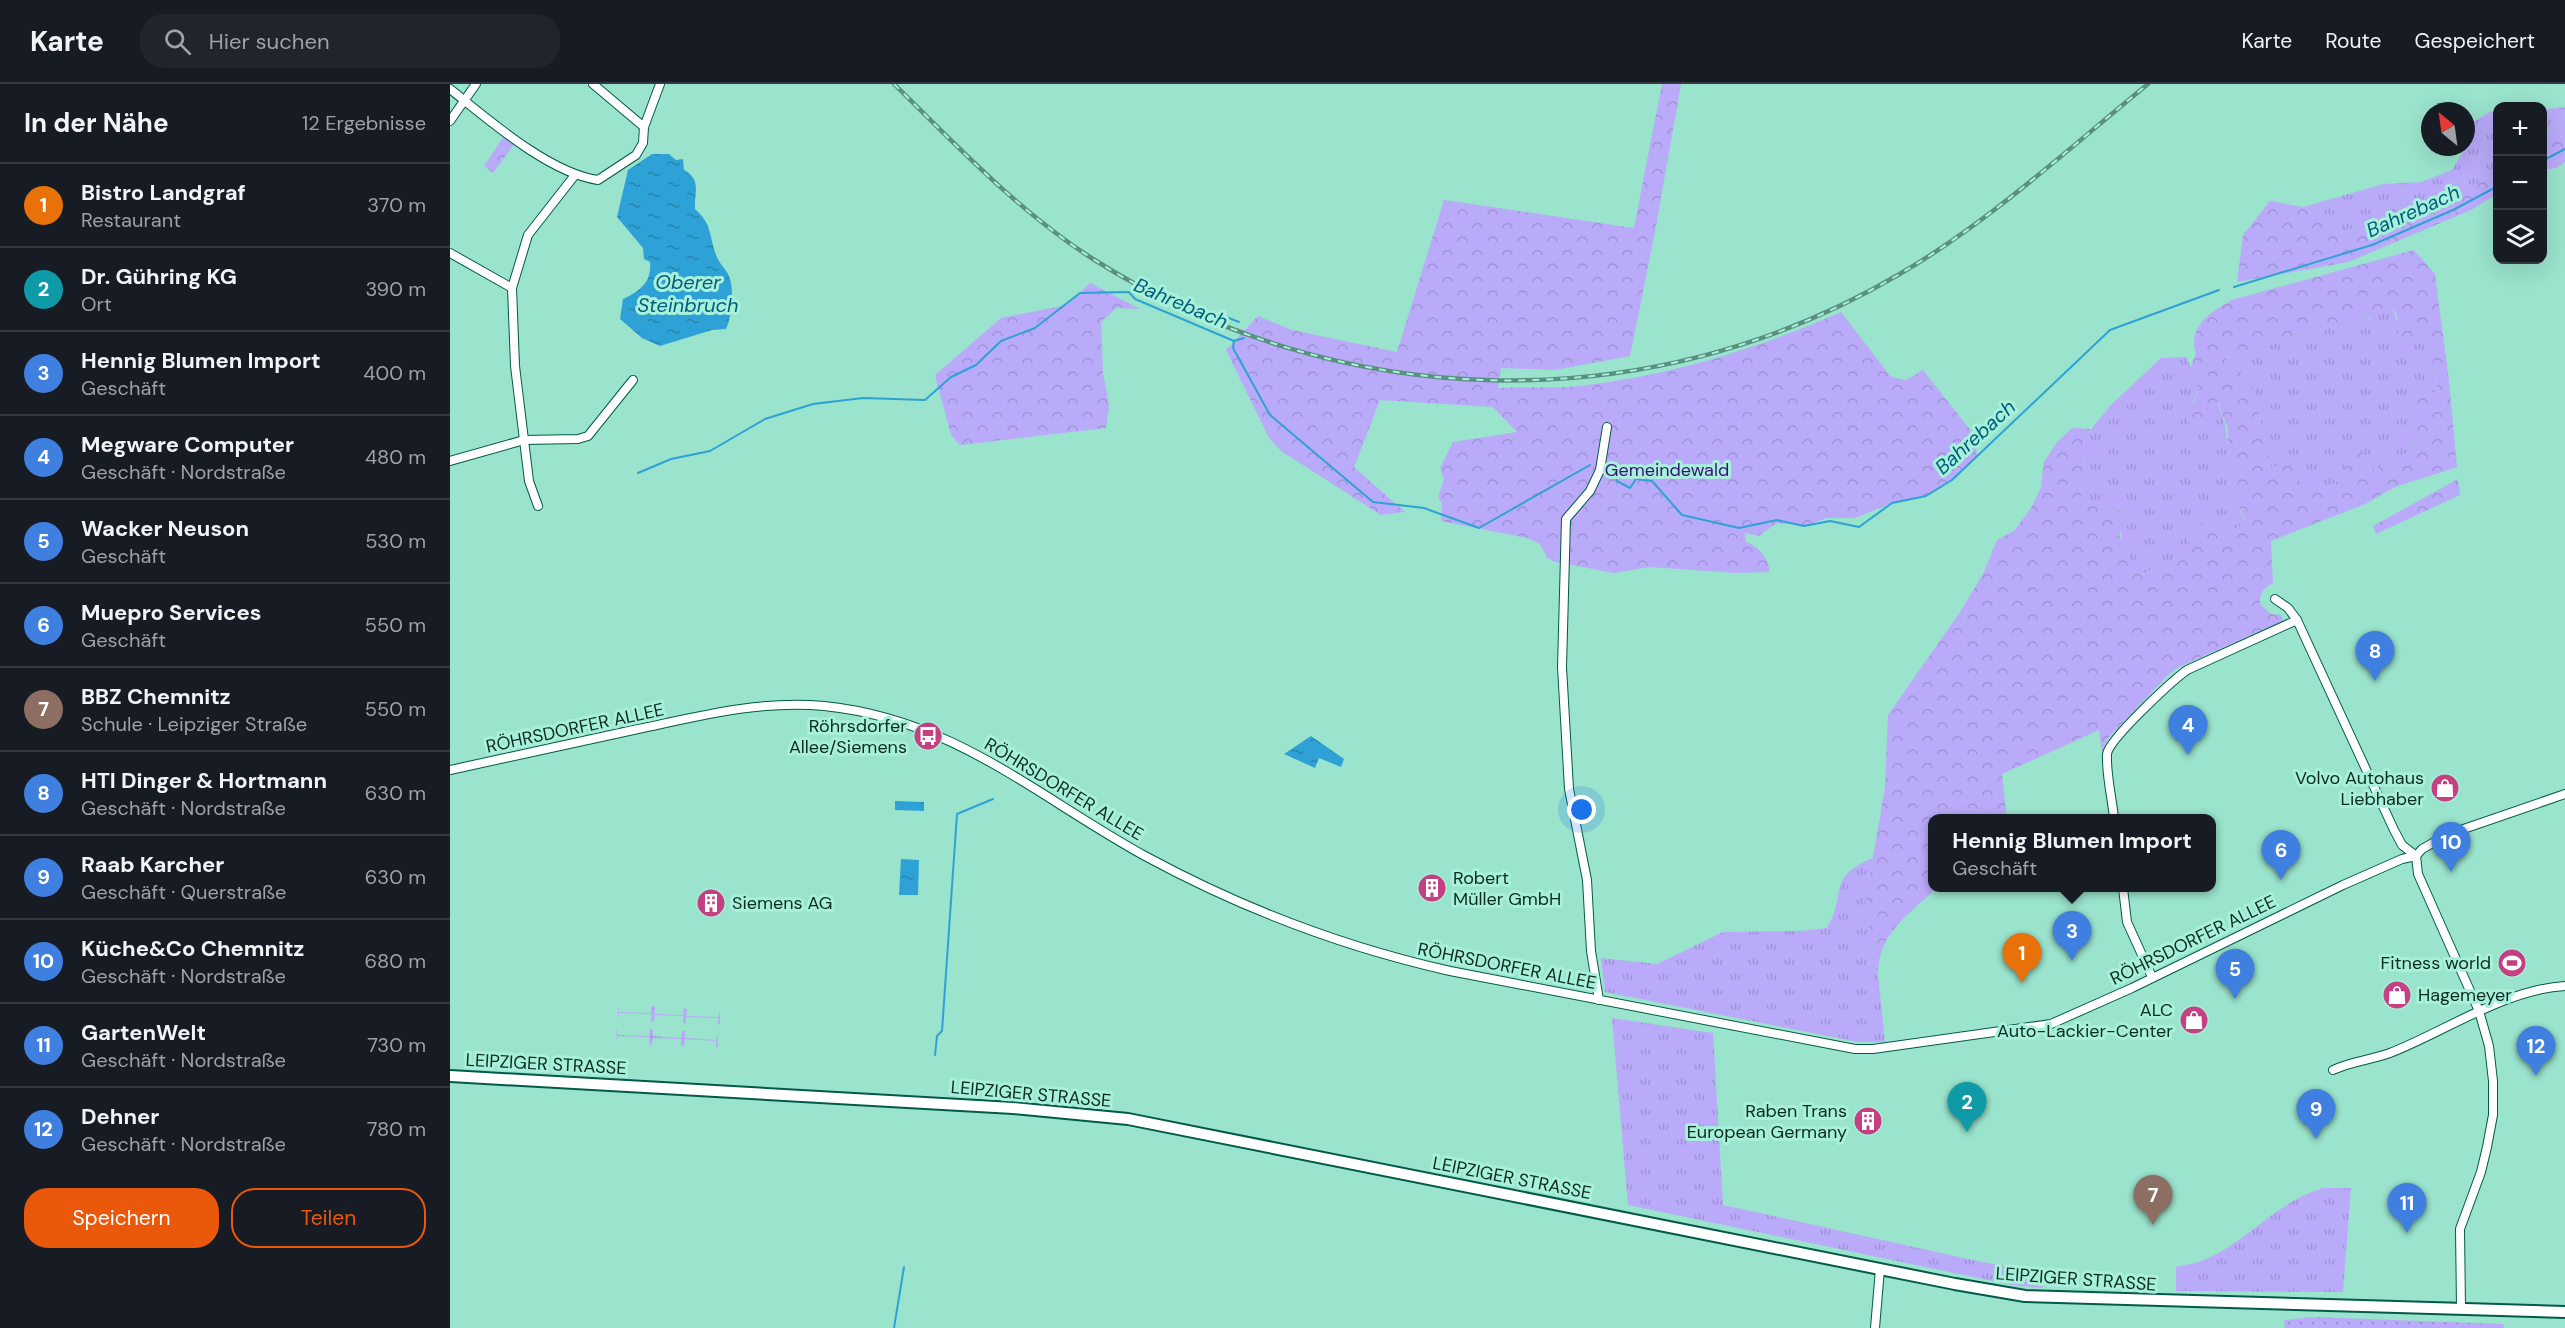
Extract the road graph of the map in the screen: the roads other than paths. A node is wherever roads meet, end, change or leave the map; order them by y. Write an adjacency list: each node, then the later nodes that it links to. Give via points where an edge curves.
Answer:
1 (476, 84): 5 (street)
2 (592, 84): 7 (street)
3 (660, 84): 7 (street)
4 (450, 89): 5 (street)
5 (464, 100): 6 (street); 8 (street, via 517,141)
6 (450, 121)
7 (644, 127): 8 (street, via 643,143 636,155 607,177 598,180)
8 (575, 175): 10 (street, via 528,235)
9 (450, 253): 10 (street)
10 (512, 288): 13 (street, via 515,366)
11 (633, 380): 13 (street, via 588,436)
12 (1607, 427): 25 (street, via 1600,470 1590,491 1566,519 1562,655 1569,789 1587,880)
13 (524, 440): 14 (street); 15 (street, via 529,481)
14 (450, 461)
15 (538, 506)
16 (2275, 599): 17 (street)
17 (2297, 620): 20 (street, via 2187,670 2116,738 2108,754); 21 (street, via 2394,830 2402,845)
18 (450, 770): 25 (street, RÖHRSDORFER ALLEE, via 738,709 798,705 867,712 937,733 1166,867 1317,934 1412,963)
19 (2565, 794): 21 (street, RÖHRSDORFER ALLEE, via 2449,834)
20 (2114, 814)
21 (2416, 856): 23 (street, RÖHRSDORFER ALLEE, via 2353,881); 26 (street, via 2418,874)
22 (2123, 892): 23 (street, via 2127,922)
23 (2152, 977): 25 (street, RÖHRSDORFER ALLEE, via 2043,1026 1873,1050)
24 (2565, 986): 26 (street, via 2545,988)
25 (1599, 1000)
26 (2479, 1011): 27 (street, via 2390,1053); 30 (street, via 2489,1046 2493,1115 2481,1172 2460,1229)
27 (2333, 1070)
28 (450, 1076): 29 (main road, LEIPZIGER STRASSE, via 1100,1115)
29 (1880, 1269): 30 (main road, LEIPZIGER STRASSE, via 2025,1296); 32 (street)
30 (2461, 1307): 31 (main road, LEIPZIGER STRASSE)
31 (2565, 1312)
32 (1875, 1328)

